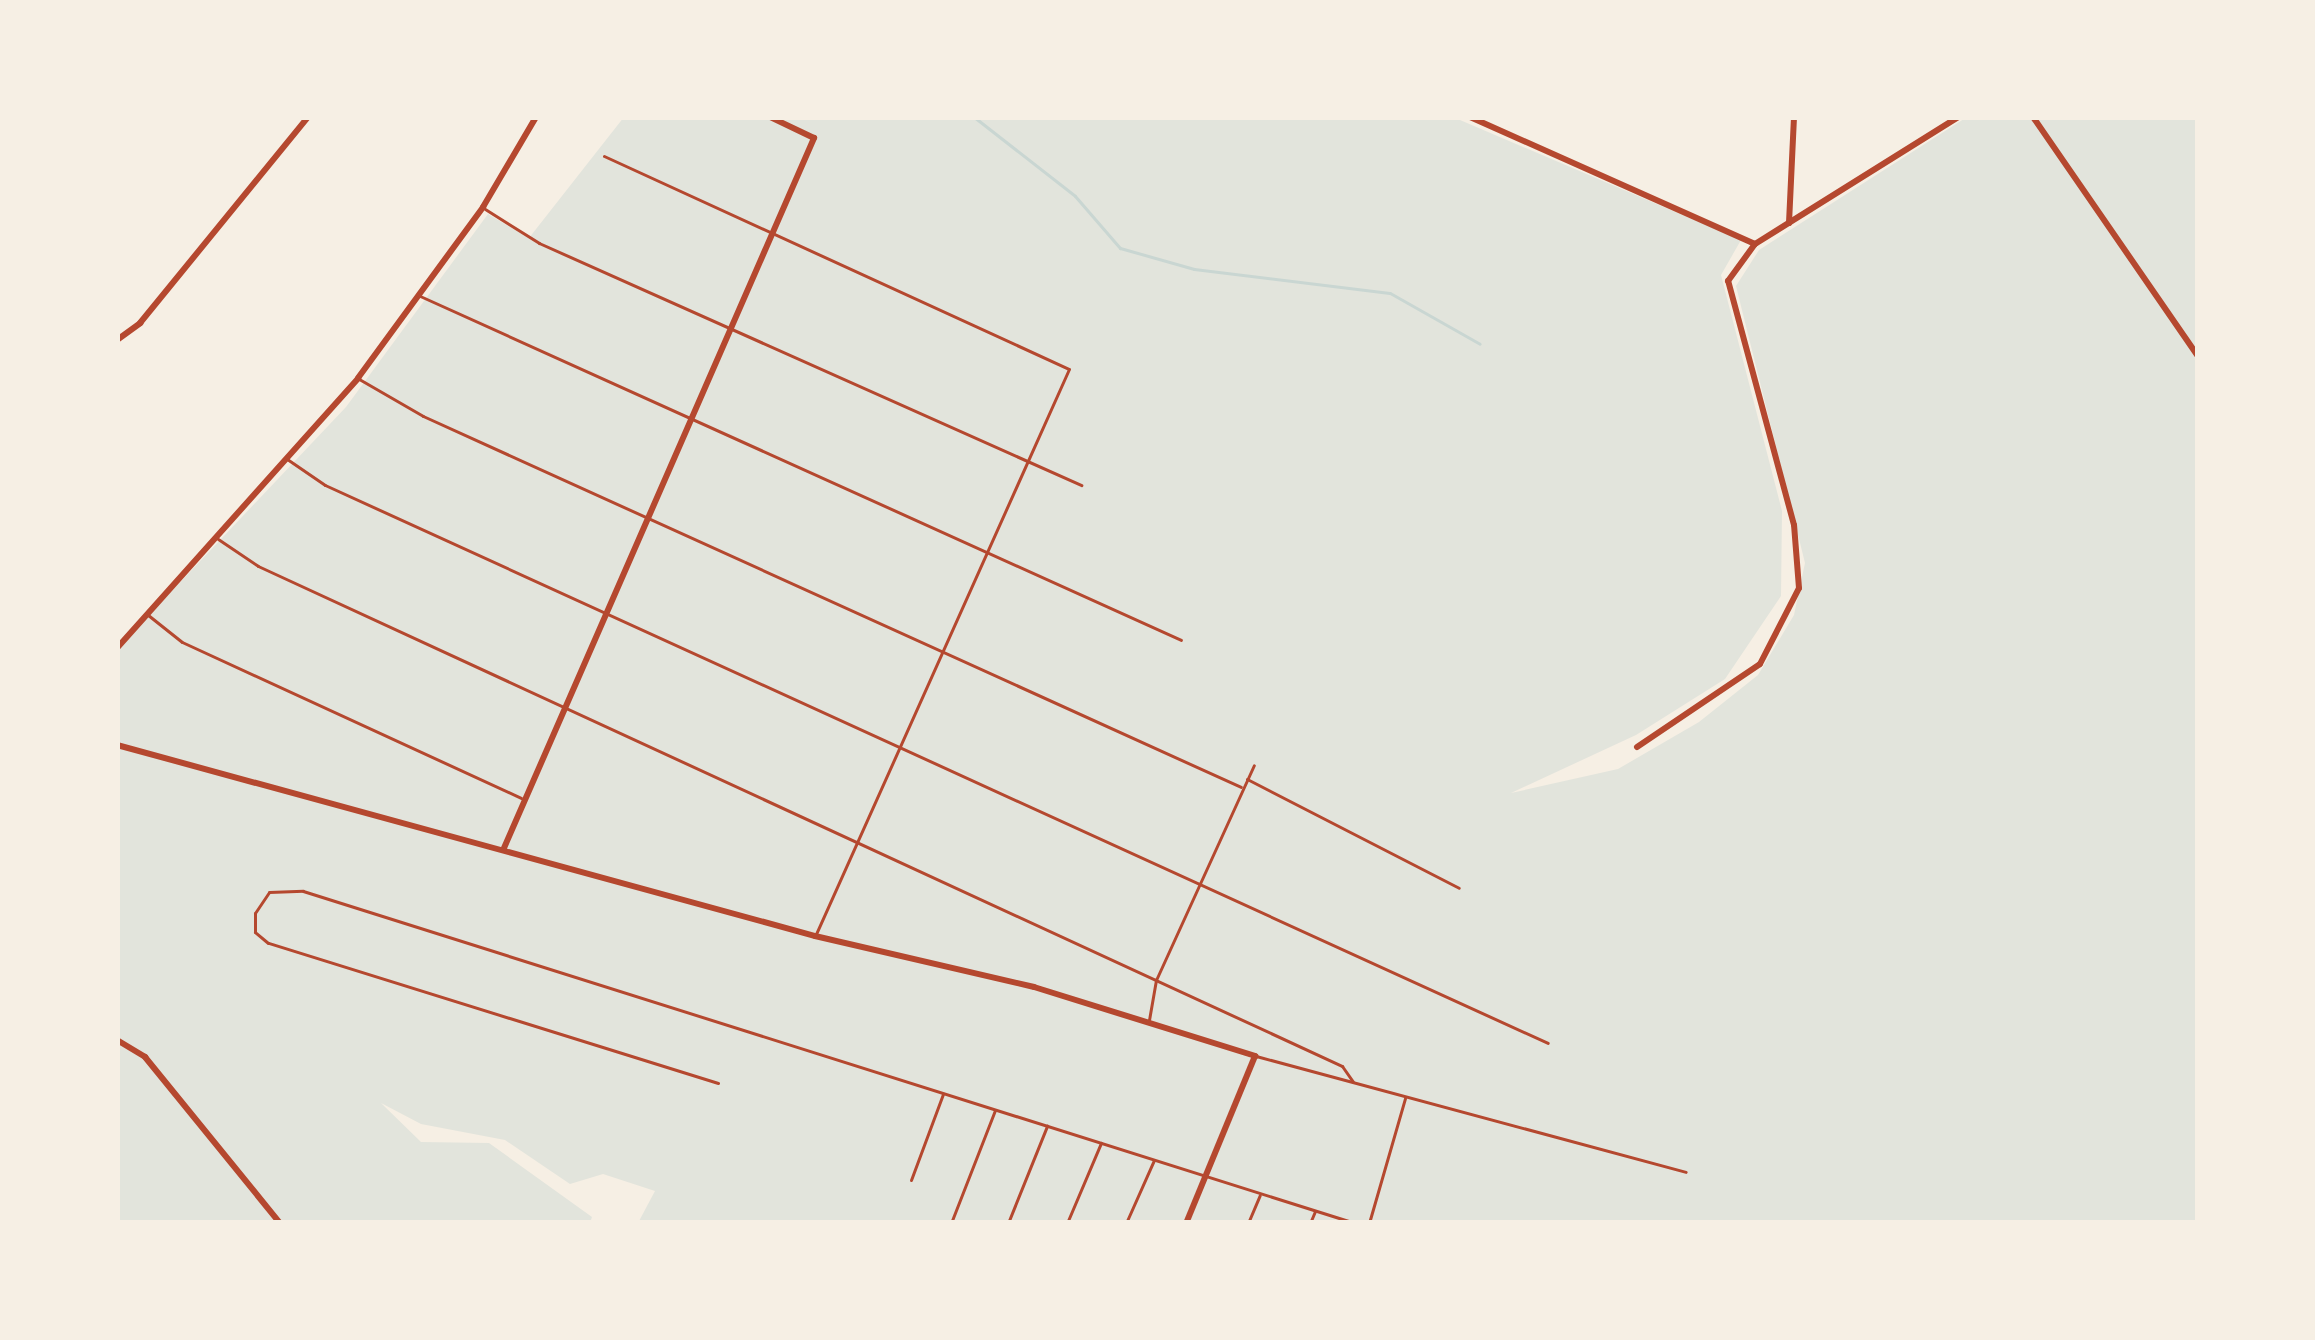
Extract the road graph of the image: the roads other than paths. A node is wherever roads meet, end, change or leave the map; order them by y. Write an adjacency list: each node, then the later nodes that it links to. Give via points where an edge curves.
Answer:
1 (308, 117): 15 (street, via 140,323)
2 (536, 117): 9 (street)
3 (770, 117): 11 (street, via 814,138)
4 (1470, 117): 12 (street)
5 (1794, 117): 10 (street)
6 (1958, 117): 10 (street)
7 (2033, 117): 16 (street)
8 (604, 156): 11 (lane)
9 (483, 207): 13 (street); 14 (lane, via 539,243)
10 (1789, 223): 12 (street)
11 (771, 234): 14 (street); 20 (lane, via 1069,369)
12 (1755, 244): 32 (street, via 1729,281 1793,525 1798,588 1760,664)
13 (420, 296): 17 (street); 18 (lane)
14 (728, 328): 18 (street); 20 (lane)
15 (117, 340)
16 (2198, 356)
17 (358, 378): 19 (street); 22 (lane)
18 (688, 422): 22 (street); 24 (lane)
19 (285, 458): 23 (street); 25 (lane, via 325,485)
20 (1030, 461): 21 (lane); 24 (lane)
21 (1081, 485)
22 (646, 519): 25 (street); 29 (lane)
23 (217, 538): 26 (street); 30 (lane, via 258,566)
24 (988, 556): 27 (lane); 29 (lane)
25 (604, 611): 30 (street); 33 (lane)
26 (147, 614): 28 (street); 37 (lane, via 182,641)
27 (1181, 640)
28 (117, 648)
29 (945, 653): 33 (lane); 36 (lane)
30 (564, 706): 37 (street); 38 (lane)
31 (117, 745): 39 (street)
32 (1637, 747)
33 (903, 749): 38 (lane); 40 (lane)
34 (1254, 765): 35 (lane)
35 (1246, 778): 36 (lane); 41 (lane)
36 (1240, 787): 40 (lane)
37 (523, 799): 39 (street)
38 (856, 842): 42 (lane); 43 (lane)
39 (504, 848): 42 (street)
40 (1197, 883): 43 (lane); 46 (lane)
41 (1459, 888)
42 (815, 936): 44 (street)
43 (1156, 980): 44 (lane); 48 (lane, via 1342,1066)
44 (1149, 1022): 47 (street)
45 (117, 1040): 61 (street, via 160,1073)
46 (1548, 1043)
47 (1255, 1056): 48 (lane); 57 (street)
48 (1353, 1082): 51 (lane)
49 (718, 1083): 50 (lane, via 268,943 255,932 255,913 269,892 303,891)
50 (944, 1092): 52 (lane); 58 (lane)
51 (1405, 1096): 56 (lane); 70 (lane)
52 (996, 1109): 53 (lane); 62 (lane)
53 (1048, 1125): 54 (lane); 63 (lane)
54 (1101, 1143): 55 (lane); 64 (lane)
55 (1155, 1158): 57 (lane); 65 (lane)
56 (1686, 1172)
57 (1207, 1177): 59 (lane); 66 (street)
58 (911, 1180)
59 (1261, 1193): 60 (lane); 67 (lane)
60 (1316, 1210): 68 (lane); 69 (lane)
61 (280, 1223)
62 (951, 1223)
63 (1008, 1223)
64 (1067, 1223)
65 (1126, 1223)
66 (1186, 1223)
67 (1248, 1223)
68 (1310, 1223)
69 (1355, 1223)
70 (1369, 1223)

